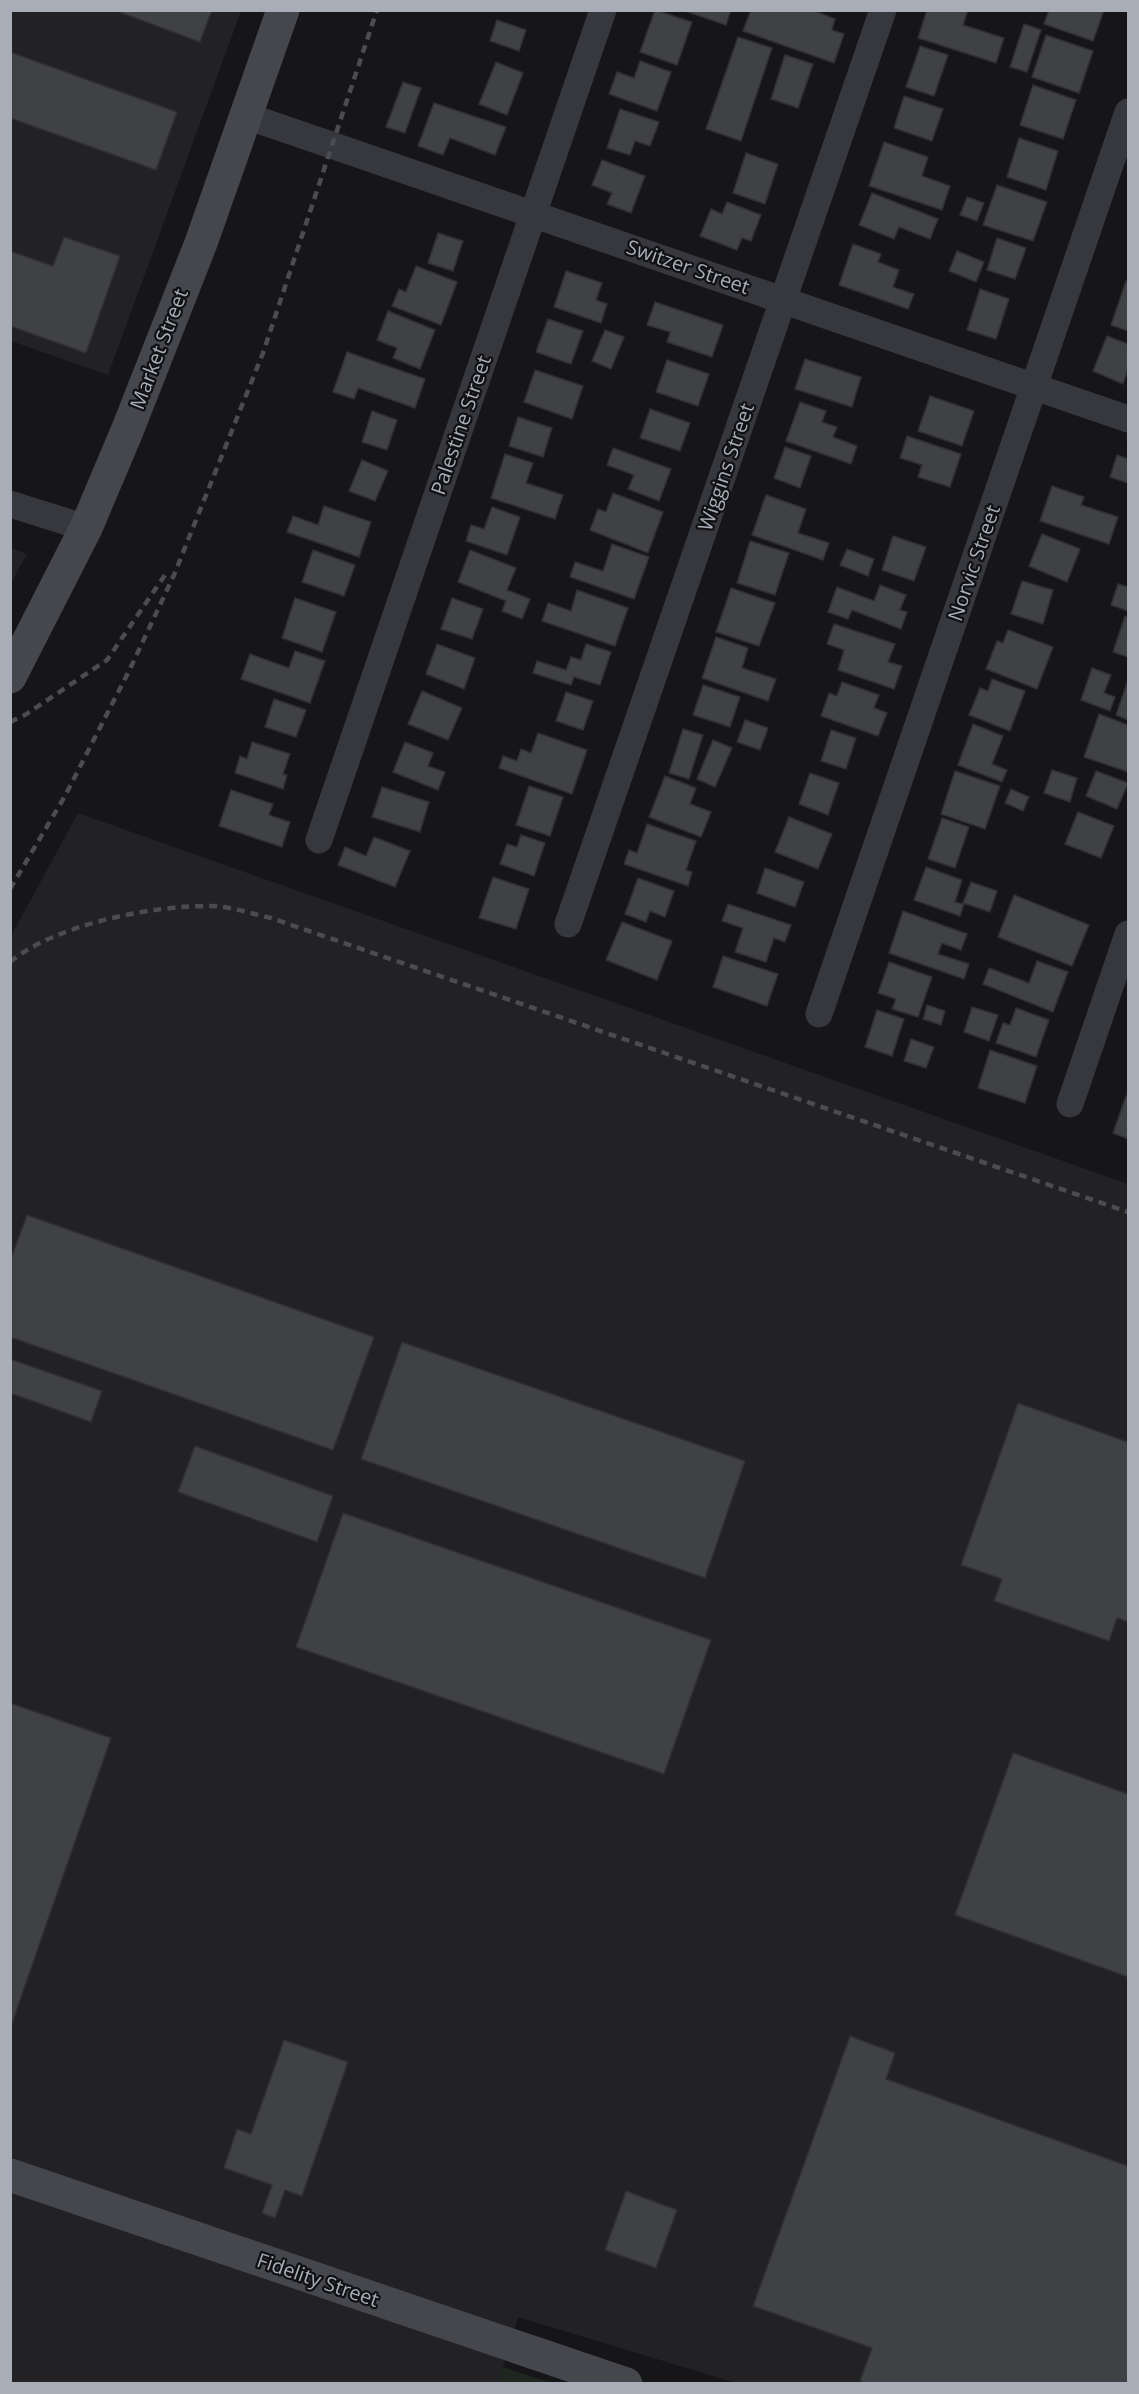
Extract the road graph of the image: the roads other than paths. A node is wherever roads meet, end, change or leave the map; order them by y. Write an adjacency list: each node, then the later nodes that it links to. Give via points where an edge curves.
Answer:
1 (283, 10): 5 (main road, Market Street)
2 (603, 10): 6 (street, Palestine Street)
3 (883, 10): 7 (street, Wiggins Street)
4 (1128, 112): 8 (street, Norvic Street)
5 (247, 116): 6 (street, Switzer Street); 11 (main road, Market Street, via 201,243)
6 (533, 214): 7 (street, Switzer Street); 13 (street, Palestine Street)
7 (783, 300): 8 (street, Switzer Street); 14 (street, Wiggins Street)
8 (1034, 387): 9 (street, Switzer Street); 16 (street, Norvic Street)
9 (1128, 419)
10 (10, 504): 11 (street)
11 (87, 528): 12 (main road, Market Street)
12 (10, 677)
13 (319, 840)
14 (568, 924)
15 (1128, 934): 17 (street)
16 (819, 1014)
17 (1070, 1104)
18 (10, 2175): 19 (main road, Fidelity Street)
19 (626, 2384)

